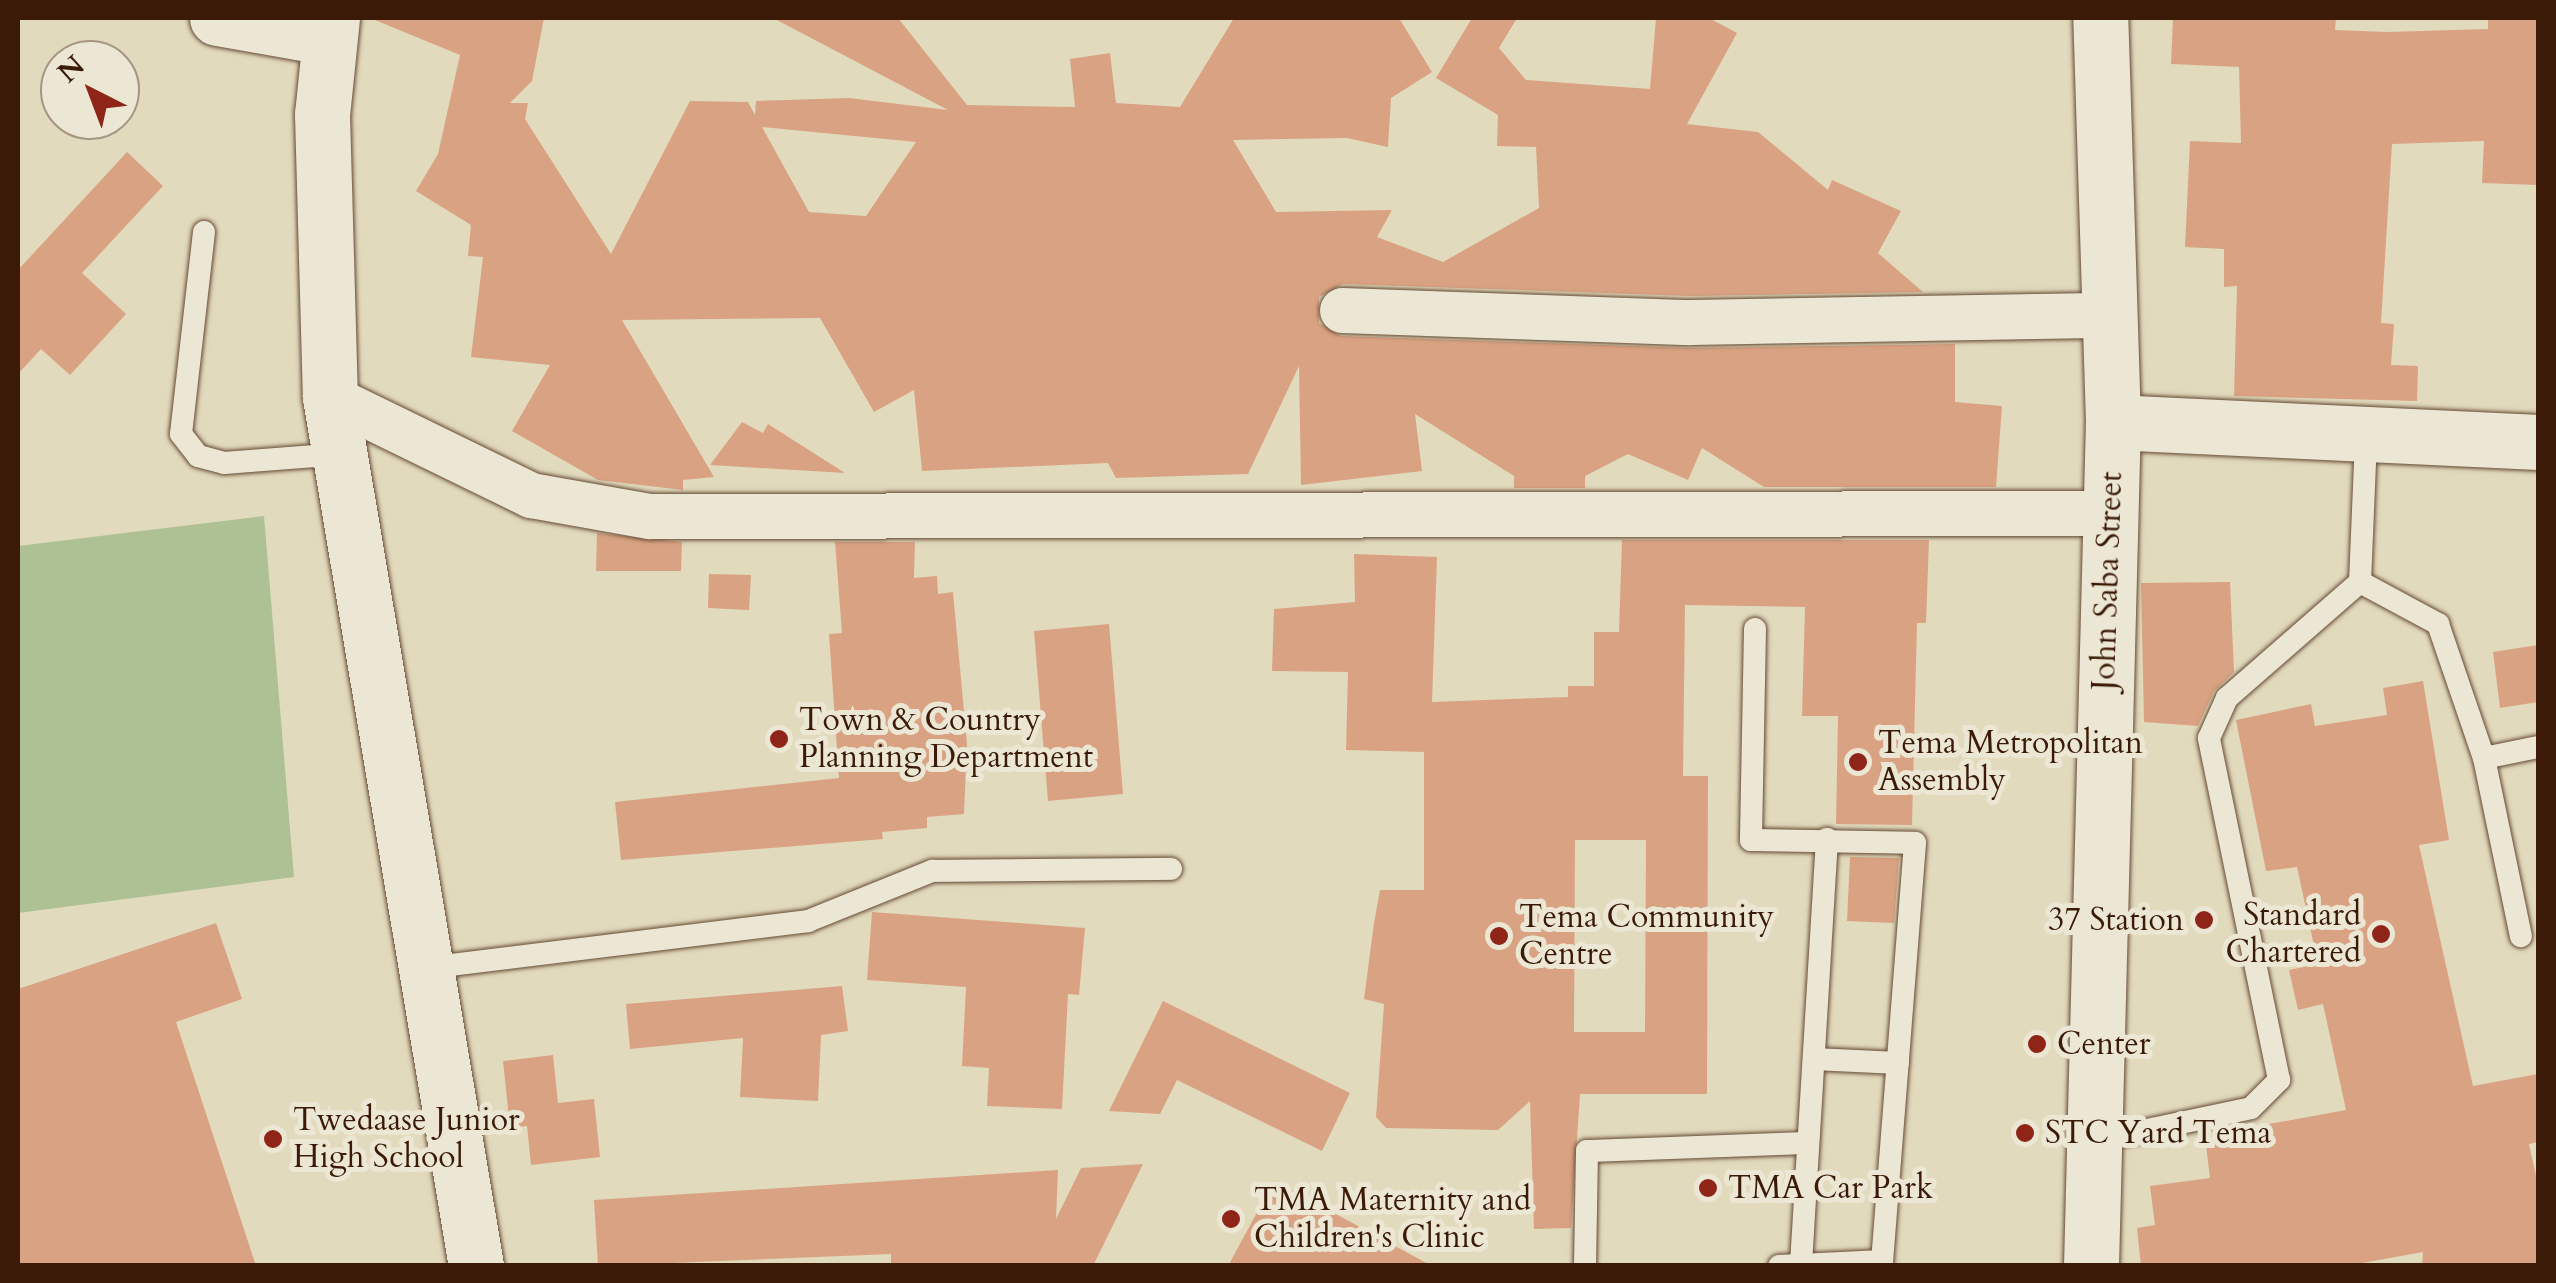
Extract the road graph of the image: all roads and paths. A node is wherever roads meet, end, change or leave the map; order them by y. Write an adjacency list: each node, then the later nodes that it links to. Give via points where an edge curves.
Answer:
1 (217, 18): 3 (street)
2 (2100, 18): 6 (street, John Saba Street)
3 (329, 27): 7 (street)
4 (204, 232): 11 (lane, via 181,434 198,456 224,463)
5 (1342, 310): 6 (street, via 1690,322)
6 (2110, 315): 8 (street, John Saba Street)
7 (330, 397): 11 (street); 12 (street, via 531,494 649,516)
8 (2113, 422): 9 (street); 12 (street, John Saba Street)
9 (2366, 438): 10 (street); 13 (lane)
10 (2538, 442)
11 (342, 454): 20 (street)
12 (2110, 513): 23 (street, John Saba Street)
13 (2360, 582): 16 (lane, via 2438,624); 23 (lane, via 2250,674 2227,698 2209,738 2279,1080 2251,1108)
14 (1755, 630): 17 (lane, via 1752,840)
15 (2538, 747): 16 (lane)
16 (2484, 758): 19 (lane)
17 (1827, 839): 21 (lane); 22 (lane, via 1915,842)
18 (1171, 869): 20 (lane, via 932,871 808,921)
19 (2520, 936)
20 (426, 968): 26 (street)
21 (1814, 1059): 22 (lane); 24 (lane)
22 (1898, 1064): 25 (lane, via 1882,1260)
23 (2092, 1142): 28 (street, John Saba Street)
24 (1808, 1143): 25 (lane); 27 (lane, via 1587,1151)
25 (1790, 1265)
26 (476, 1266)
27 (1585, 1266)
28 (2090, 1266)

